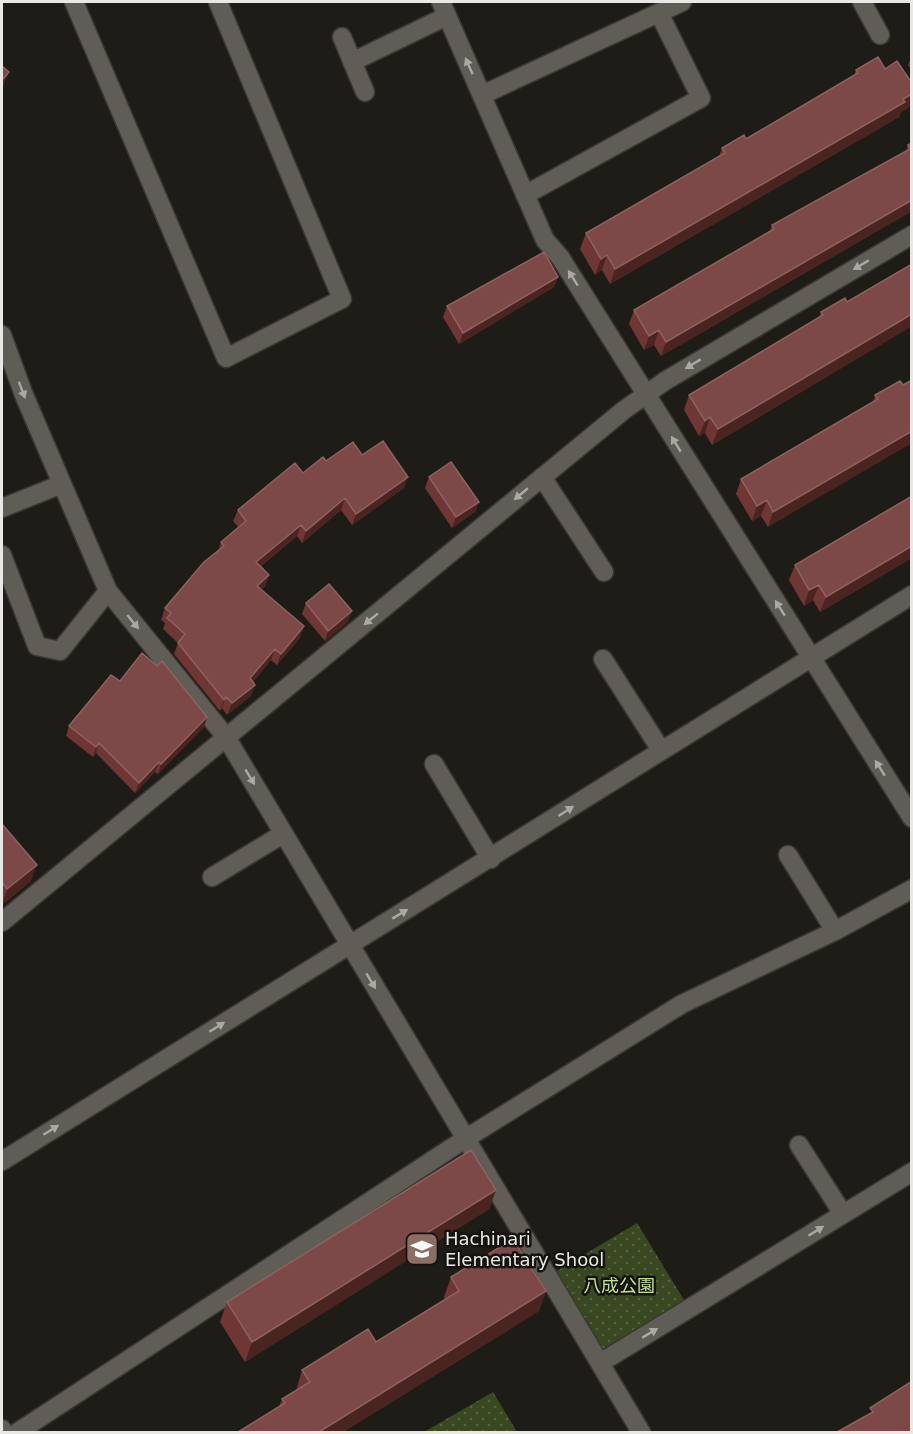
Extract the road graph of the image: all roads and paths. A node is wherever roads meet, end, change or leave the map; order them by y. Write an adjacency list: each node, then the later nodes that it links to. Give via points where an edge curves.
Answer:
1 (74, 2): 2 (street, via 226,358 342,299)
2 (218, 2)
3 (682, 2): 6 (street)
4 (862, 2): 7 (street)
5 (444, 9): 9 (street); 11 (street, one-way to 5)
6 (659, 13): 11 (street); 12 (street, via 700,98)
7 (880, 35)
8 (342, 37): 9 (street)
9 (352, 62): 10 (street)
10 (364, 92)
11 (482, 95): 12 (street)
12 (525, 195): 15 (street, one-way to 12, via 560,257 544,240)
13 (912, 235): 15 (street, one-way to 15)
14 (2, 335): 17 (street, one-way to 17)
15 (645, 395): 16 (street); 23 (street, one-way to 15)
16 (542, 477): 20 (street); 25 (street, one-way to 25)
17 (62, 484): 18 (street); 21 (street)
18 (2, 508)
19 (2, 555): 21 (street, via 37,646 60,651)
20 (604, 572)
21 (108, 591): 25 (street, one-way to 25)
22 (912, 595): 23 (street)
23 (811, 658): 26 (street); 28 (street, one-way to 23)
24 (603, 659): 26 (street)
25 (226, 737): 29 (street, one-way to 29); 34 (street)
26 (661, 750): 31 (street, one-way to 26)
27 (434, 764): 31 (street)
28 (912, 818)
29 (283, 834): 32 (street); 36 (street)
30 (788, 855): 35 (street)
31 (491, 859): 36 (street, one-way to 31)
32 (212, 877)
33 (912, 889): 35 (street)
34 (2, 922)
35 (835, 931): 37 (street, via 682,1004)
36 (349, 945): 37 (street, one-way to 37); 39 (street, one-way to 36)
37 (465, 1139): 42 (street); 43 (street)
38 (799, 1145): 41 (street)
39 (2, 1161)
40 (912, 1172): 41 (street)
41 (843, 1214): 42 (street, one-way to 41)
42 (600, 1363): 44 (street)
43 (18, 1432)
44 (641, 1432)

